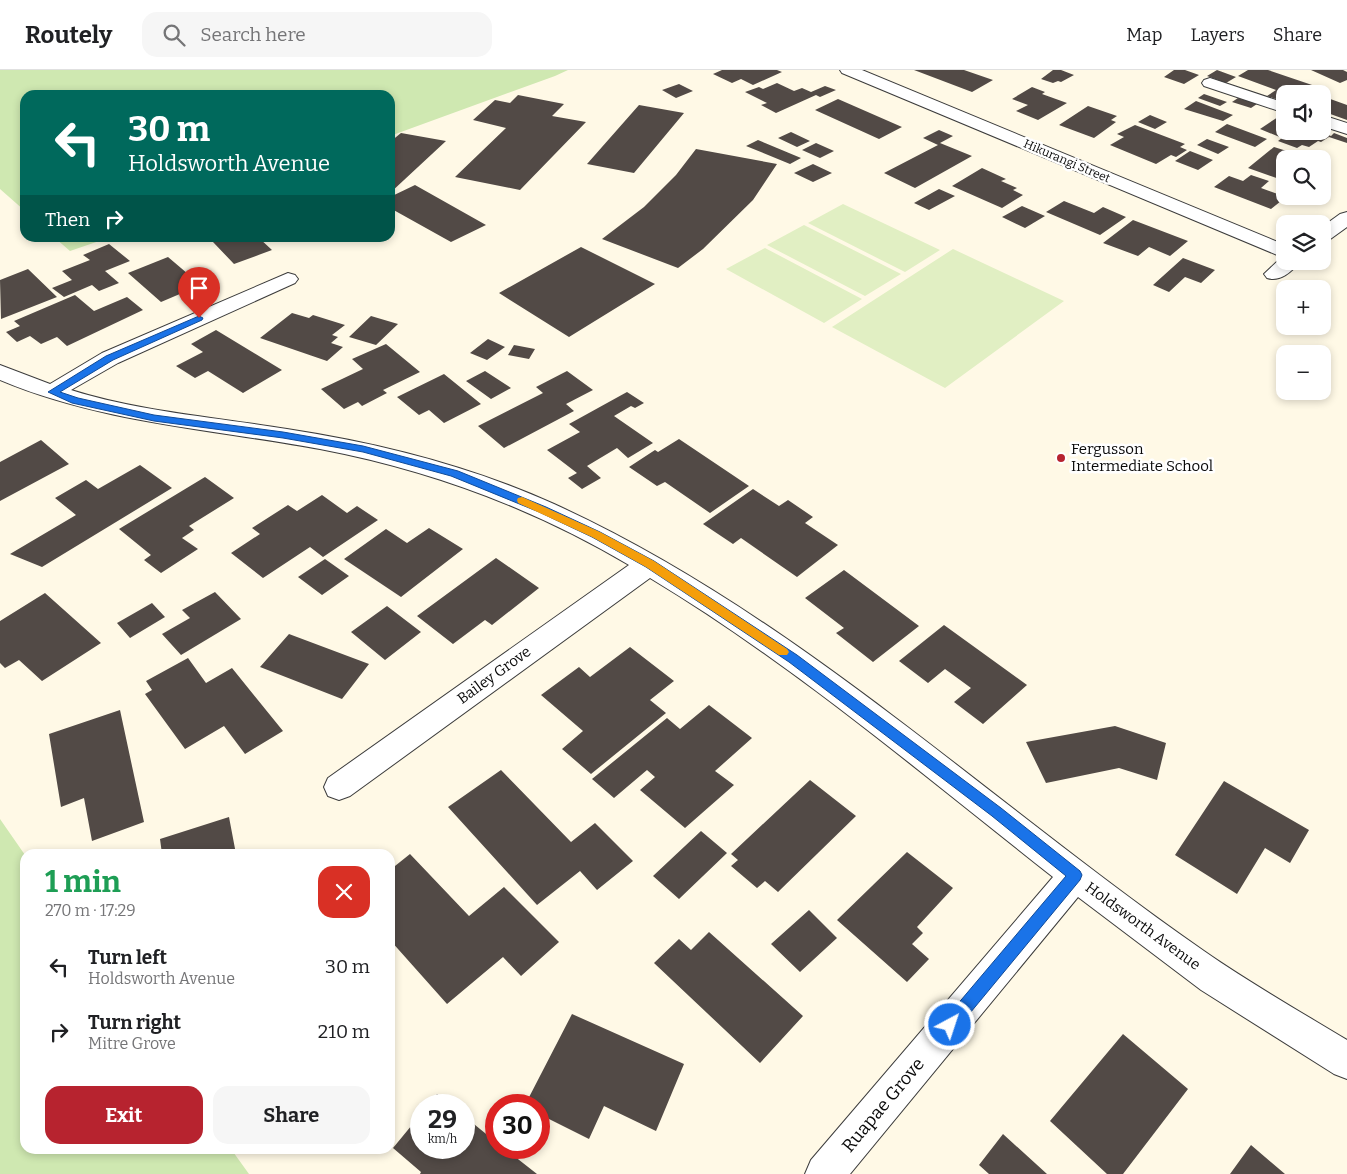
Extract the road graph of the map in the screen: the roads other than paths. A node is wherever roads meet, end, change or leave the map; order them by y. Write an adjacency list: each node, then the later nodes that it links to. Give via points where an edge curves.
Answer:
1 (848, 70): 8 (street, Hikurangi Street)
2 (1210, 83): 3 (street)
3 (1276, 105)
4 (1331, 123): 5 (street)
5 (1347, 128)
6 (1347, 218): 7 (street)
7 (1331, 230)
8 (1276, 248)
9 (1279, 270): 10 (street)
10 (1274, 274)
11 (288, 279): 13 (street, via 110,358)
12 (0, 372): 13 (street, Holdsworth Avenue)
13 (52, 392): 14 (street, Holdsworth Avenue, via 111,410 292,437 407,460 498,490 596,534)
14 (650, 564): 15 (street, Bailey Grove); 16 (street, Holdsworth Avenue, via 793,658)
15 (339, 787)
16 (1076, 875): 17 (street, Holdsworth Avenue, via 1176,951); 18 (street, Ruapae Grove)
17 (1347, 1061)
18 (825, 1174)

